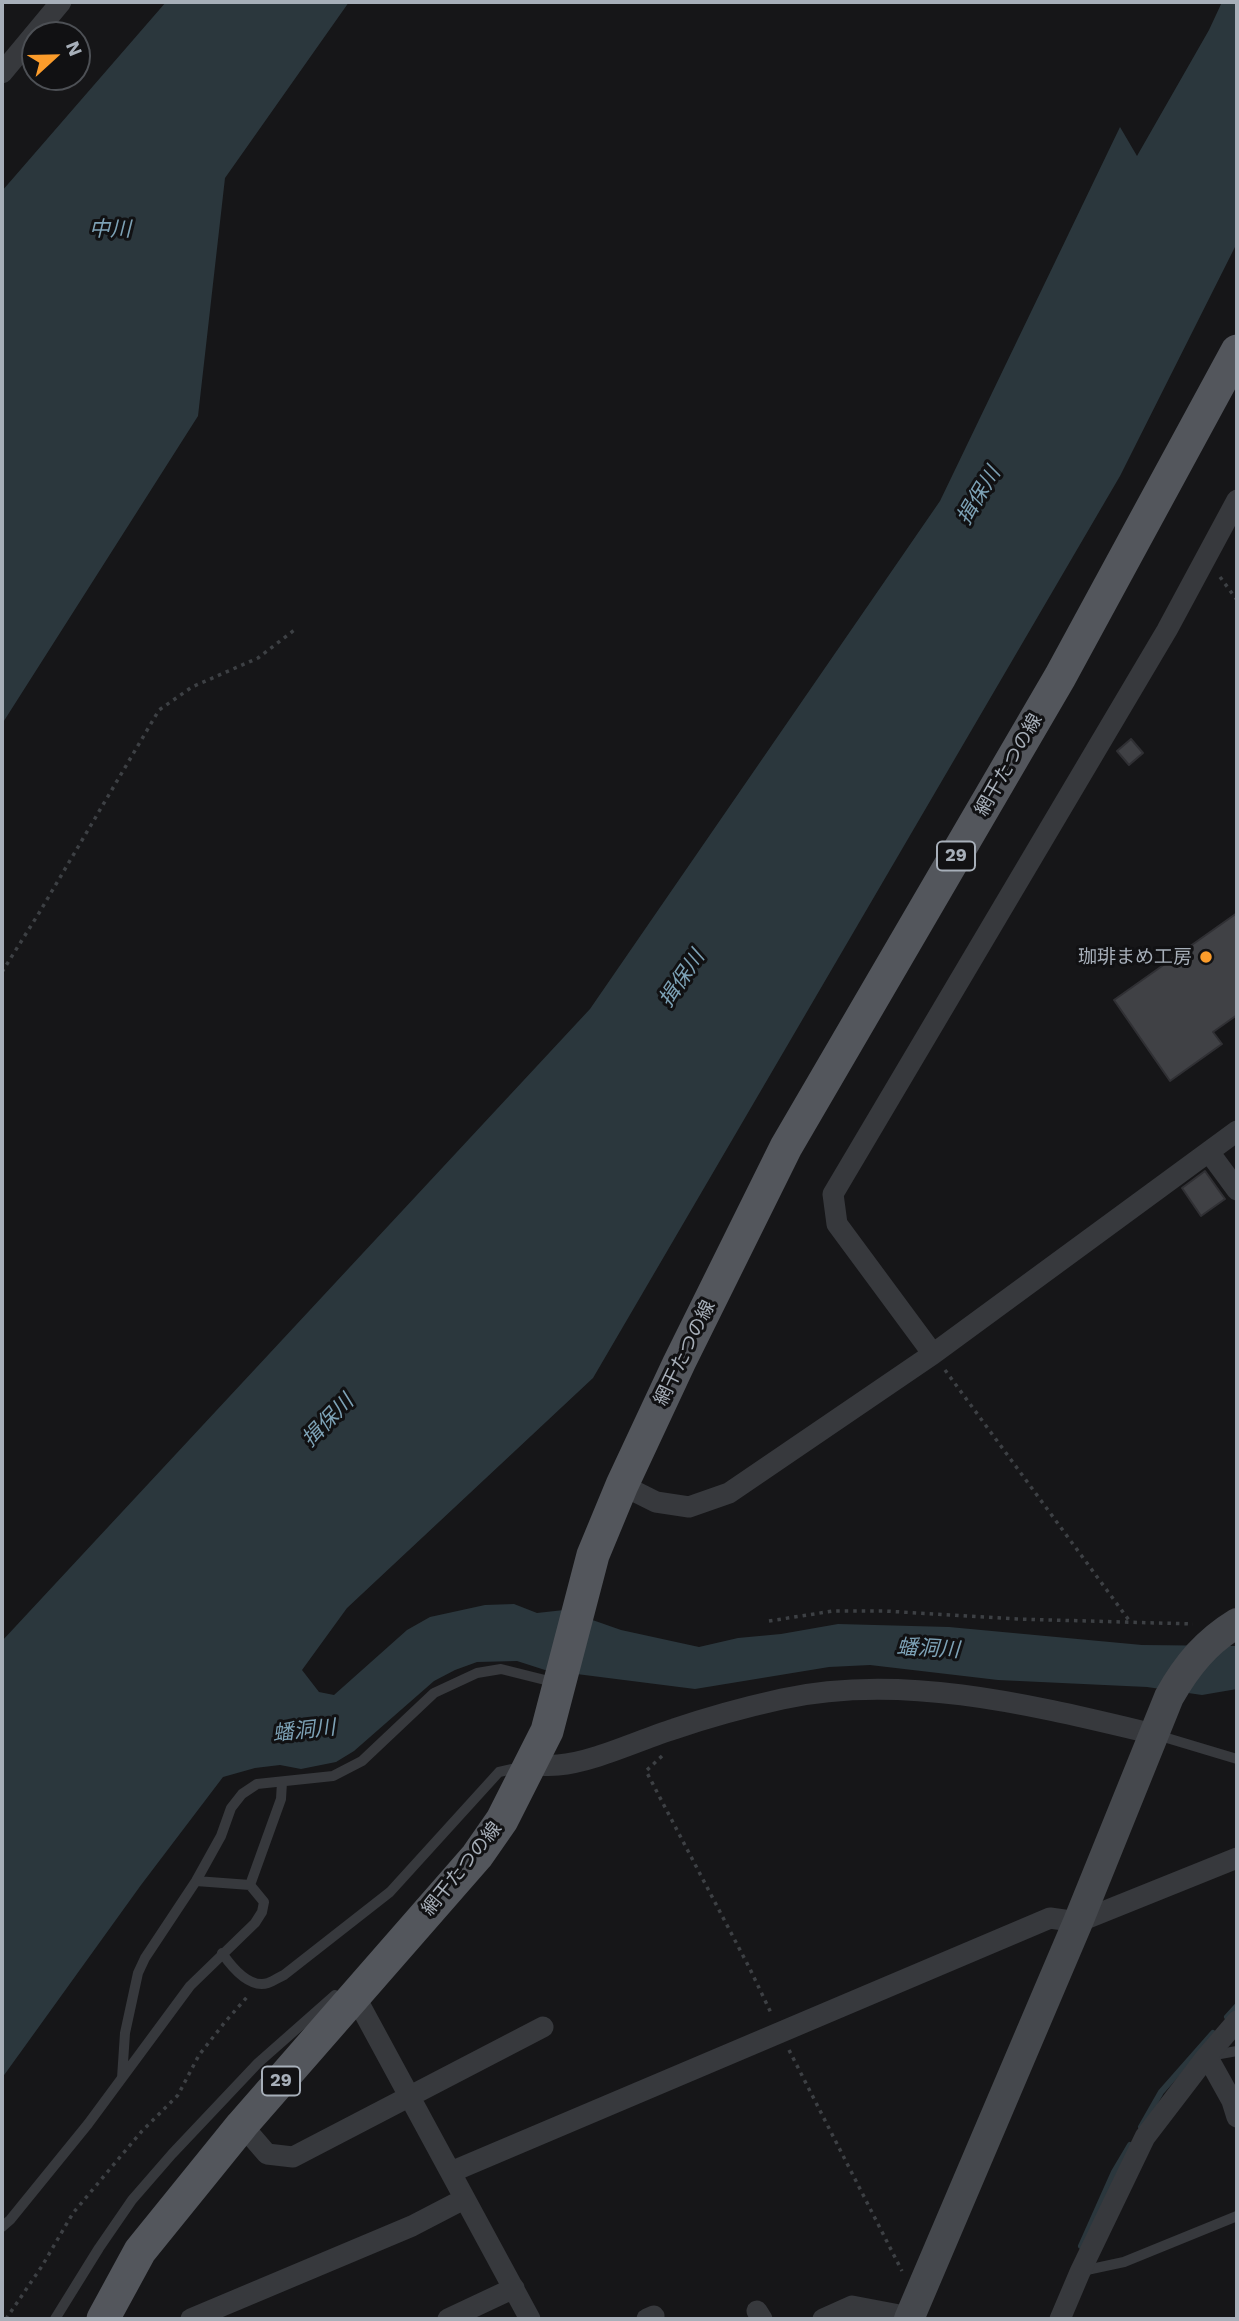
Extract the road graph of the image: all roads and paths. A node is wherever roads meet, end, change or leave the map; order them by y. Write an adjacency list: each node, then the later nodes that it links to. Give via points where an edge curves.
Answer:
1 (61, 2): 2 (street)
2 (2, 73)
3 (1237, 351): 13 (main road, 網干たつの線 / 29, via 1060,677 786,1147)
4 (1237, 500): 5 (street)
5 (1206, 558): 6 (path); 12 (street, via 833,1194 837,1224)
6 (1237, 600)
7 (297, 628): 8 (path, via 258,658 192,687 159,710)
8 (2, 972)
9 (1237, 1131): 10 (street)
10 (1209, 1152): 11 (street); 12 (street)
11 (1237, 1190)
12 (933, 1354): 13 (street, via 729,1493 689,1507 656,1502); 15 (path)
13 (622, 1485): 18 (main road, 網干たつの線 / 29, via 593,1555)
14 (769, 1621): 15 (path, via 833,1611 885,1611)
15 (1131, 1623): 16 (path)
16 (1195, 1624)
17 (1236, 1624): 19 (street, via 1214,1638 1188,1665)
18 (559, 1684): 22 (main road, 網干たつの線 / 29, via 548,1731); 23 (lane, via 501,1669 477,1673 434,1693 362,1761 333,1776)
19 (1154, 1734): 21 (lane); 22 (street, via 1041,1707 946,1694 848,1689 735,1711 580,1761); 27 (street)
20 (666, 1752): 33 (path, via 646,1771)
21 (1237, 1759)
22 (532, 1765): 29 (lane, via 499,1772 390,1892 284,1975); 30 (main road, 網干たつの線 / 29, via 477,1856)
23 (282, 1782): 25 (lane, via 257,1784 242,1794); 26 (lane, via 281,1799)
24 (1237, 1858): 27 (street)
25 (196, 1881): 26 (lane); 36 (lane, via 138,1973 125,2033)
26 (250, 1885): 28 (lane, via 264,1902 262,1912)
27 (1078, 1922): 33 (street, via 1050,1918); 46 (street)
28 (222, 1953): 29 (lane, via 234,1971); 36 (lane, via 190,1986)
29 (260, 1984): 47 (path, via 199,2055 178,2095 74,2213)
30 (355, 1996): 37 (street); 39 (main road, 網干たつの線 / 29); 48 (lane, via 336,1994 258,2063 172,2154 132,2200)
31 (1237, 2021): 35 (street)
32 (543, 2027): 37 (street)
33 (779, 2031): 40 (street); 46 (path)
34 (1237, 2051): 35 (lane)
35 (1207, 2056): 38 (street); 44 (street, via 1146,2137)
36 (122, 2078): 43 (lane)
37 (410, 2096): 39 (street, via 293,2157 267,2154); 40 (street)
38 (1237, 2117)
39 (242, 2125): 49 (main road, 網干たつの線 / 29, via 140,2251)
40 (451, 2172): 41 (street)
41 (464, 2199): 45 (street); 50 (street, via 412,2226)
42 (1237, 2216): 44 (lane, via 1124,2262)
43 (2, 2227)
44 (1080, 2272): 54 (street)
45 (514, 2288): 51 (street); 52 (street)
46 (916, 2314): 53 (street, via 852,2306)
47 (6, 2319)
48 (55, 2319)
49 (103, 2319)
50 (191, 2319)
51 (448, 2319)
52 (530, 2319)
53 (823, 2319)
54 (1060, 2319)

